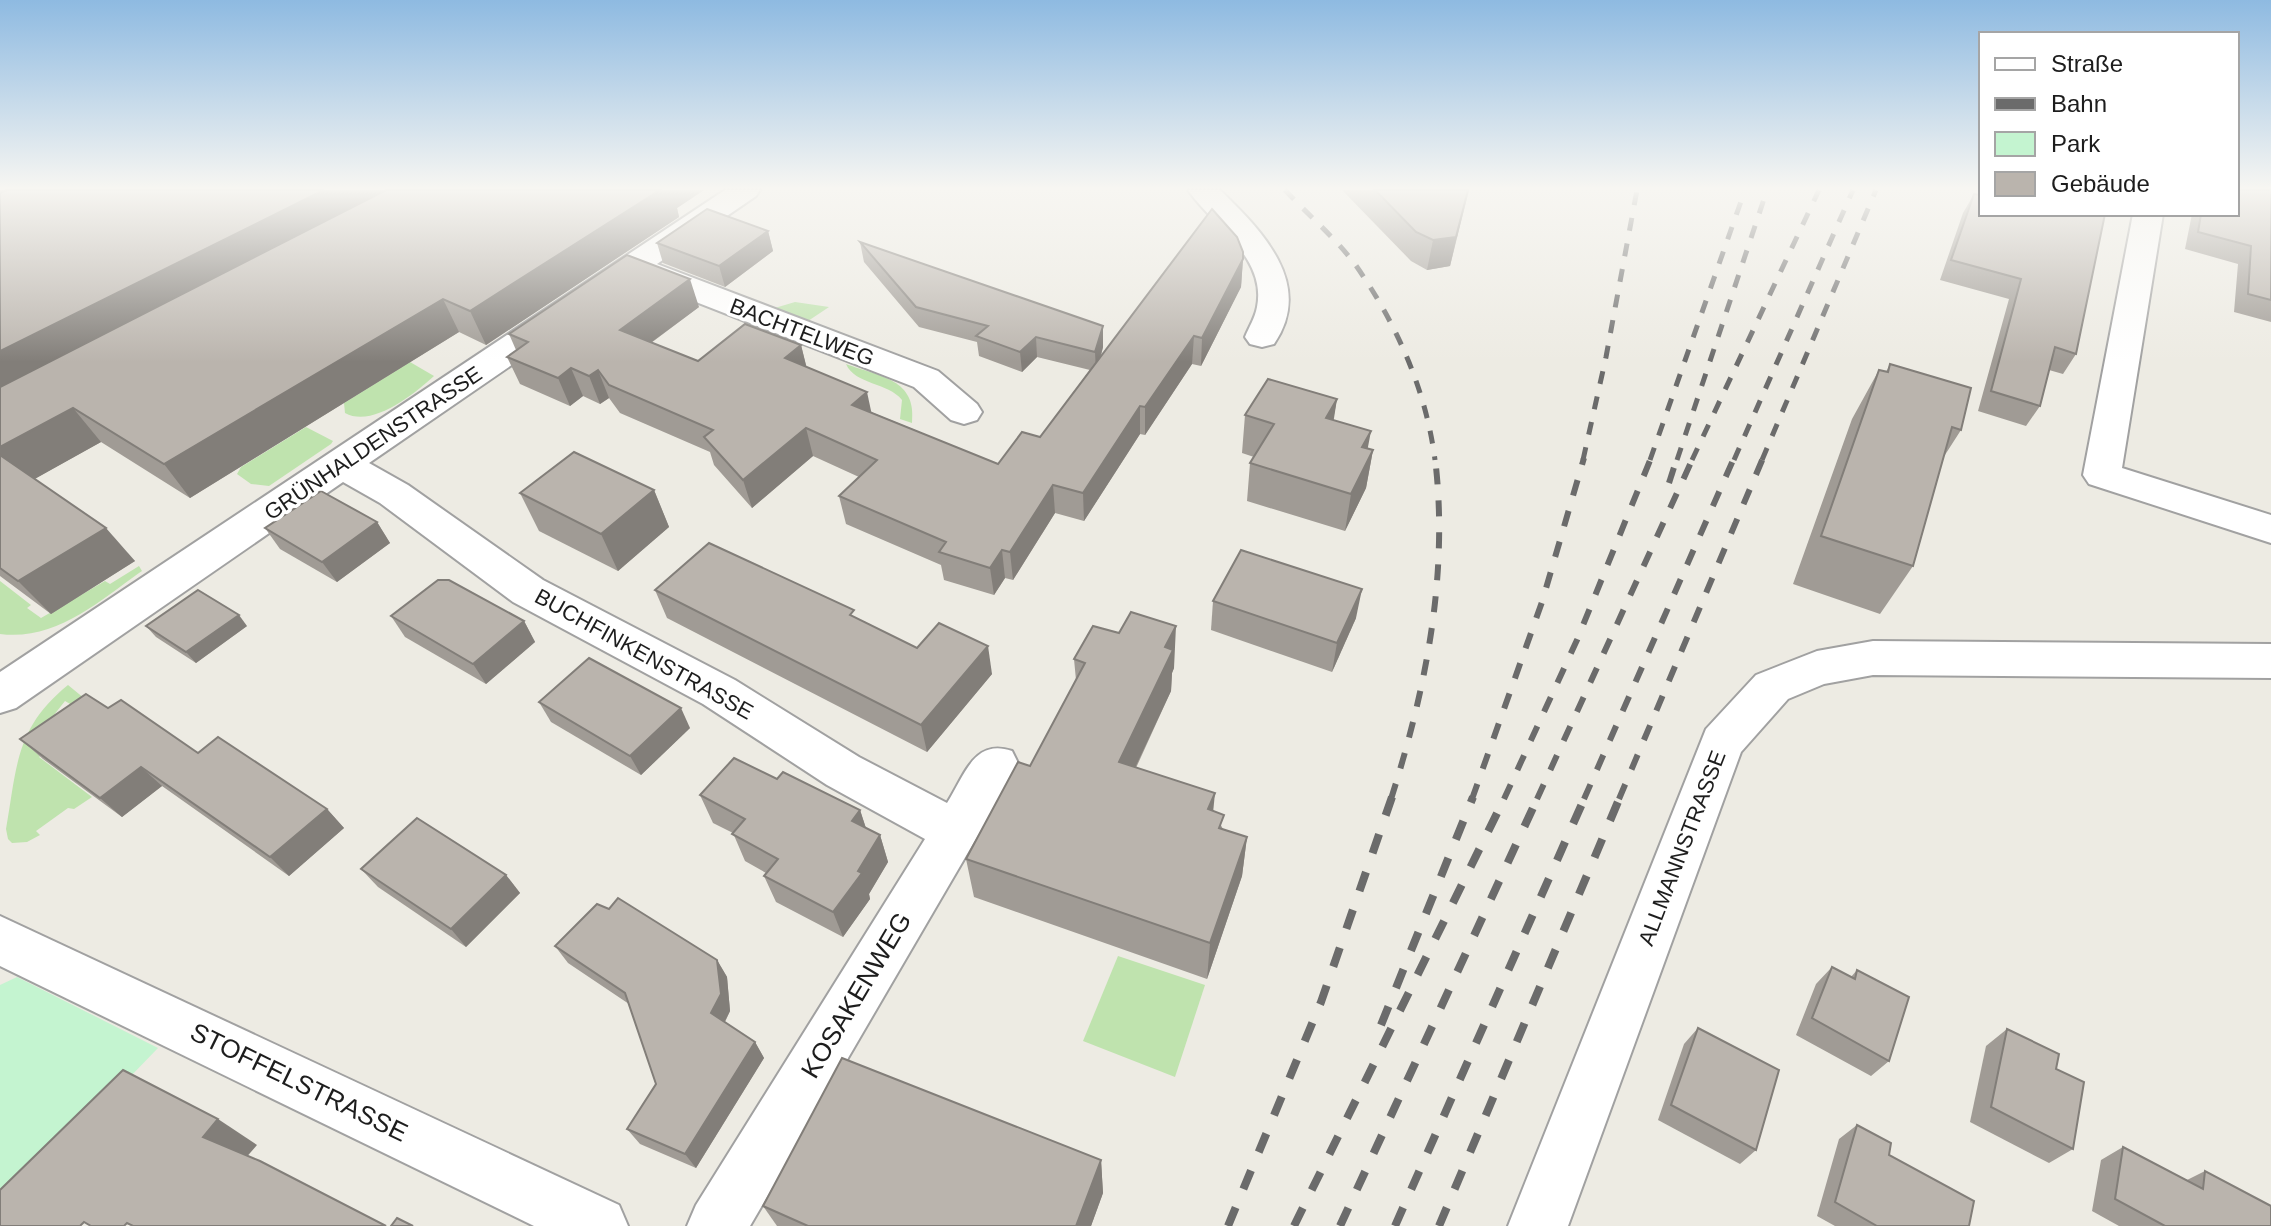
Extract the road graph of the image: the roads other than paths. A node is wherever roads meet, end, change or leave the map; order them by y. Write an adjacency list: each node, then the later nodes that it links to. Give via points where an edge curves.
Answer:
1 (660, 247): 4 (street, GRÜNHALDENSTRASSE)
2 (1253, 247): 5 (street, via 1269,270 1275,303)
3 (2142, 247): 8 (street, via 2102,475)
4 (632, 266): 6 (street, BACHTELWEG, via 926,379); 7 (street, GRÜNHALDENSTRASSE)
5 (1262, 337)
6 (964, 412)
7 (341, 464): 10 (street, GRÜNHALDENSTRASSE); 12 (street, BUCHFINKENSTRASSE, via 394,494 528,591 719,692 843,771)
8 (2271, 529)
9 (2271, 661): 16 (street, ALLMANNSTRASSE, via 1873,658 1817,668 1772,687 1722,742)
10 (0, 695)
11 (996, 765): 12 (street, KOSAKENWEG)
12 (955, 831): 15 (street, KOSAKENWEG)
13 (0, 940): 14 (street, STOFFELSTRASSE)
14 (598, 1226)
15 (717, 1226)
16 (1538, 1226)

